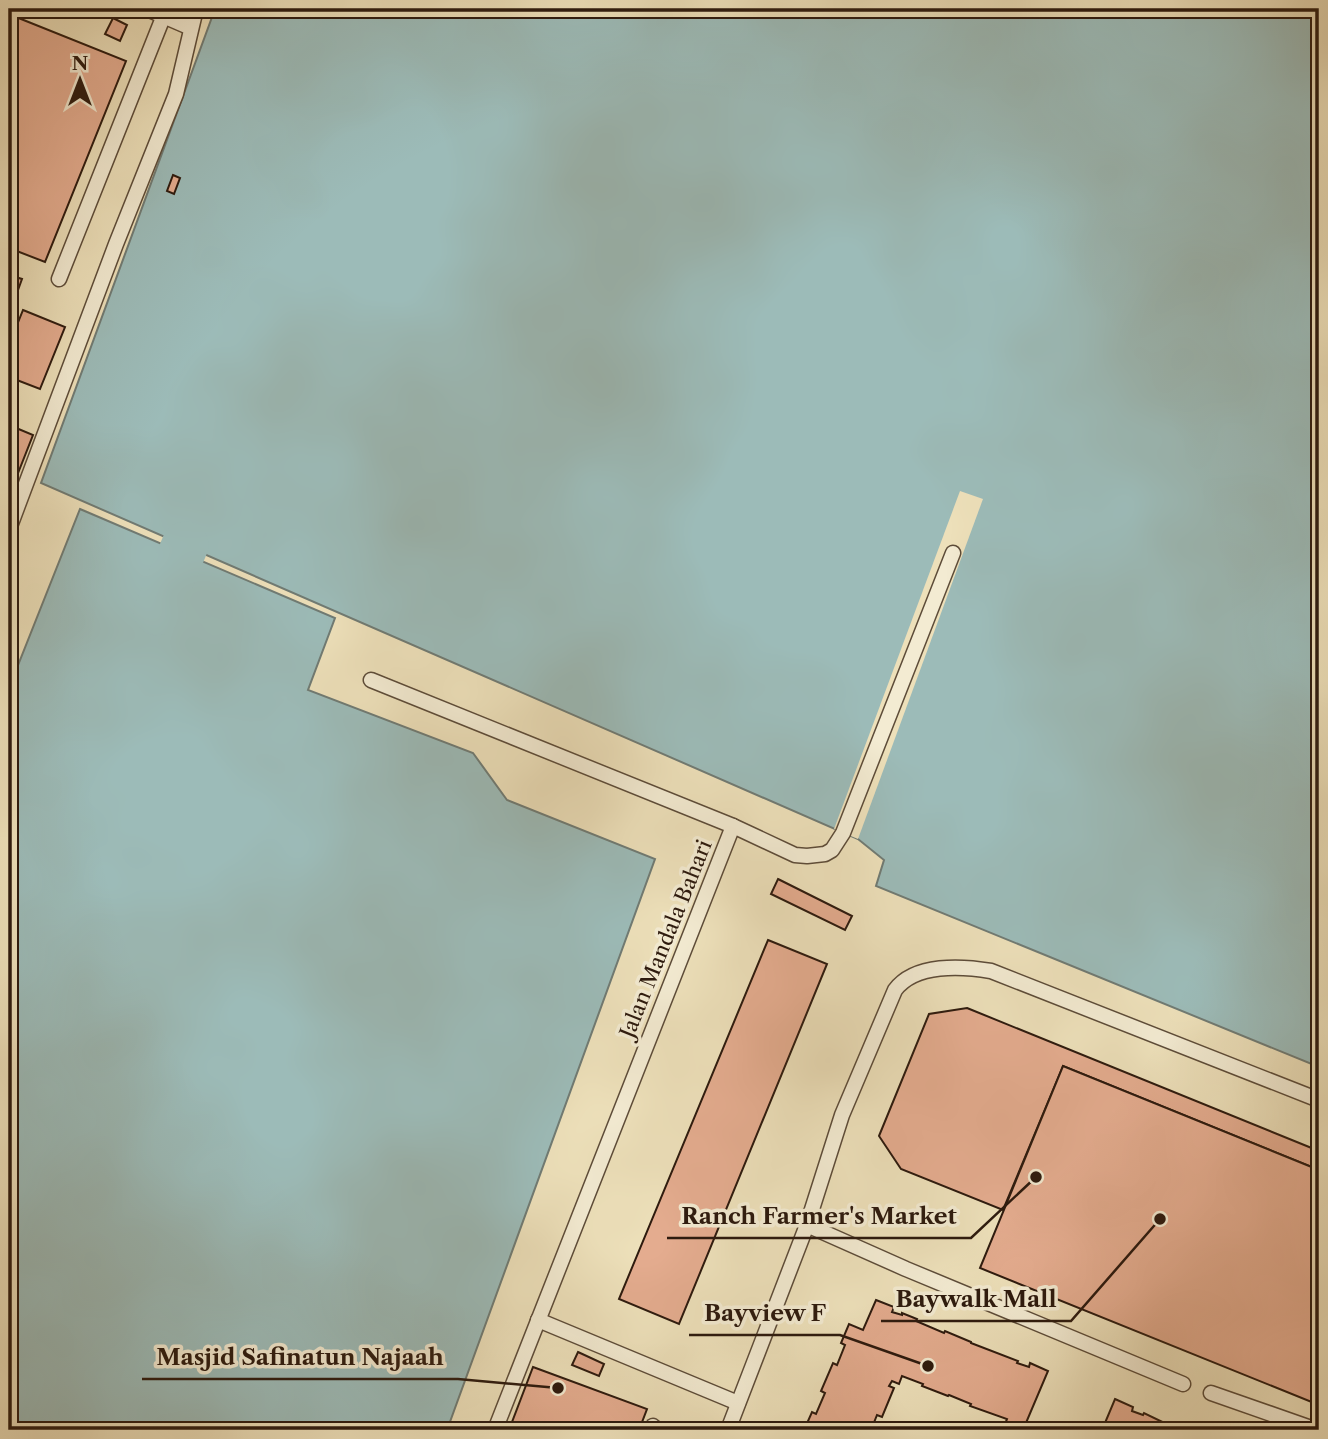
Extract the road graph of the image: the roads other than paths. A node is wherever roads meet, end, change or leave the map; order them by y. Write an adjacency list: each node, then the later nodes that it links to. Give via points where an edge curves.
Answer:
1 (147, 9): 3 (lane)
2 (196, 9): 4 (lane)
3 (164, 15): 4 (lane); 5 (lane)
4 (191, 28): 6 (lane, via 176,94)
5 (59, 279)
6 (9, 529)
7 (953, 553): 9 (lane, via 832,850 816,856 795,855)
8 (371, 680): 9 (lane, Jalan Mandala Bahari)
9 (733, 826): 12 (lane, Jalan Mandala Bahari)
10 (1319, 1100): 11 (lane, via 991,971 963,967 930,970 895,990 842,1115)
11 (807, 1224): 13 (lane); 15 (lane)
12 (538, 1320): 15 (lane); 16 (lane, Jalan Mandala Bahari)
13 (1183, 1384)
14 (1211, 1393): 18 (lane)
15 (738, 1403): 17 (lane)
16 (495, 1430)
17 (728, 1430)
18 (1317, 1430)

